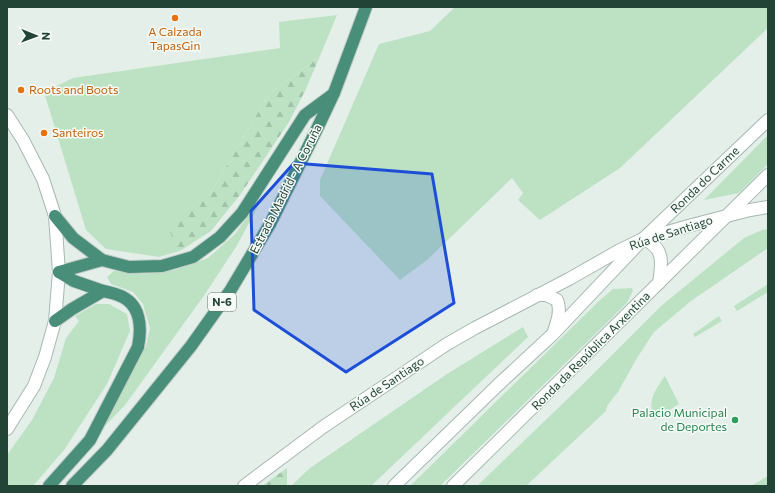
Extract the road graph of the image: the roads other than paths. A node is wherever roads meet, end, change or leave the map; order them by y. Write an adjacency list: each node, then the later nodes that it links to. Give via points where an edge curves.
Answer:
1 (366, 7): 2 (highway, Estrada Madrid - A Coruña / N-6)
2 (334, 93): 10 (highway, via 305,115 242,213 220,237 193,257 162,266 129,267); 19 (highway, Estrada Madrid - A Coruña / N-6, via 270,224 230,291 191,346 107,450)
3 (7, 116): 8 (street, via 43,179)
4 (768, 120): 9 (street, Ronda do Carme)
5 (768, 175): 7 (street)
6 (768, 207): 7 (street, Rúa de Santiago)
7 (728, 215): 9 (street, Rúa de Santiago); 12 (street, Ronda da República Arxentina)
8 (55, 216): 10 (highway, via 73,238); 11 (street)
9 (643, 240): 12 (street, via 652,242 660,254); 14 (street, Rúa de Santiago); 16 (street)
10 (102, 260): 11 (highway)
11 (59, 272): 13 (highway, via 74,281); 15 (street)
12 (659, 283): 22 (street, Ronda da República Arxentina)
13 (103, 291): 15 (highway); 18 (highway, via 120,295 132,304 139,319 141,332 138,347 90,440)
14 (537, 295): 16 (street, via 546,295 557,300 558,318); 20 (street, Rúa de Santiago, via 447,344 323,427)
15 (55, 321): 17 (street, via 34,386)
16 (553, 334): 21 (street)
17 (7, 428)
18 (49, 486)
19 (72, 486)
20 (244, 486)
21 (394, 486)
22 (453, 486)

